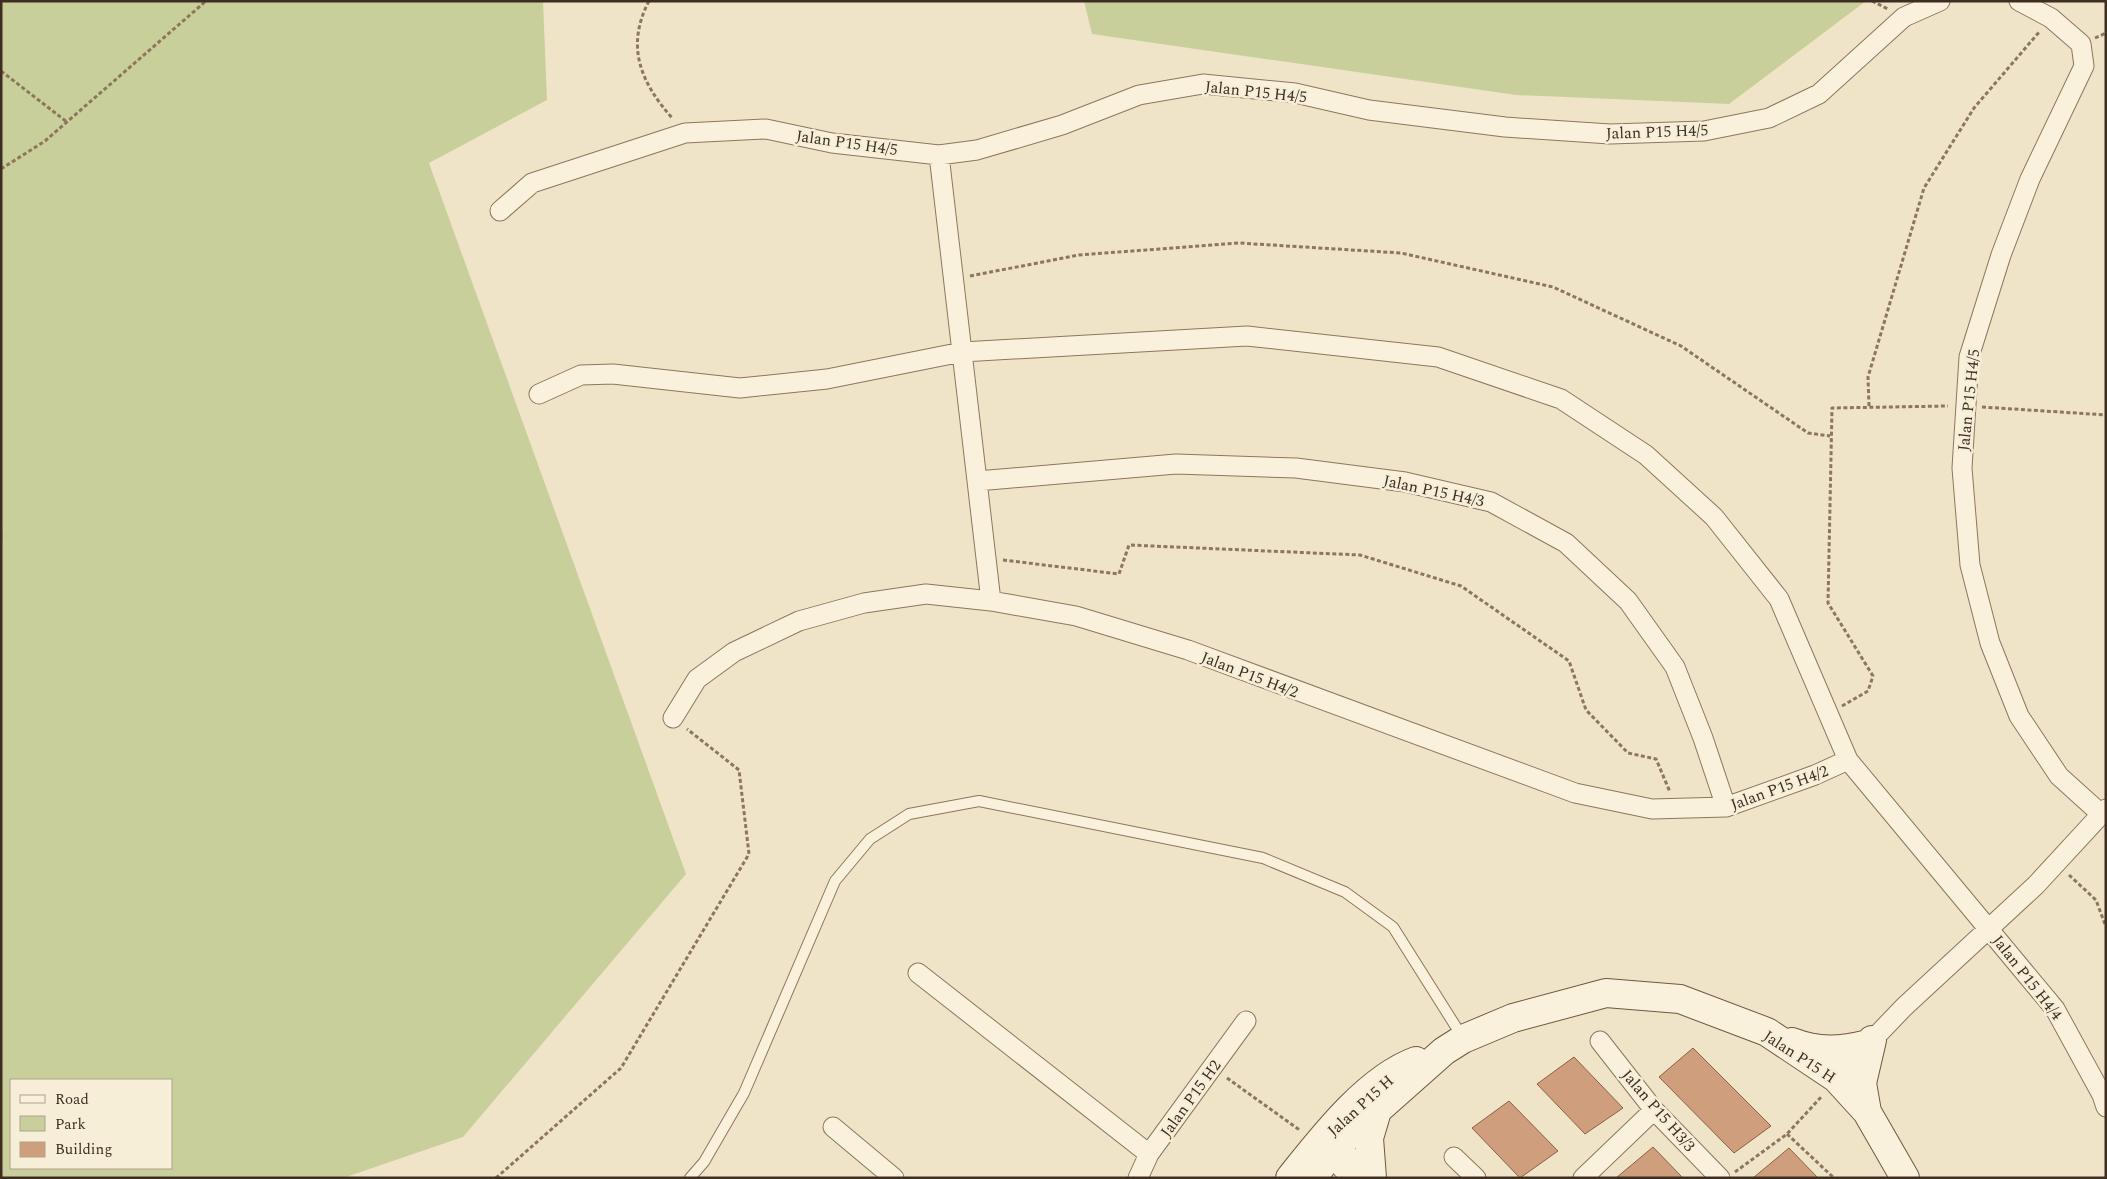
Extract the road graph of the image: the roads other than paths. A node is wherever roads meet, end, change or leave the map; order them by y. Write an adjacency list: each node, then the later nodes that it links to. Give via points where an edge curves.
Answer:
1 (1940, 1): 3 (street, Jalan P15 H4/5, via 1904,17 1819,94 1769,118 1704,131 1610,134 1506,127 1369,110 1294,93 1203,84 1138,95 977,150)
2 (2019, 1): 12 (street, Jalan P15 H4/5, via 2051,18 2081,44 2084,66 2030,179 2000,255 1969,357 1962,468 1970,565 1990,643 2019,716 2059,776)
3 (938, 154): 4 (street, Jalan P15 H4/5, via 832,143 766,129 685,133 532,183); 5 (street)
4 (500, 212)
5 (962, 352): 6 (street, Jalan P15 H4/4, via 827,379 740,388 613,374 581,375); 7 (street); 10 (street, Jalan P15 H4/4, via 1247,336 1438,357 1561,399 1646,455 1714,517 1779,599)
6 (538, 394)
7 (977, 482): 8 (street); 11 (street, Jalan P15 H4/3, via 1176,464 1296,468 1405,482 1491,502 1566,543 1628,601 1675,667)
8 (991, 601): 9 (street, Jalan P15 H4/2, via 926,594 864,603 799,621 734,652 697,679); 11 (street, Jalan P15 H4/2, via 1076,616 1188,650 1575,793 1652,809)
9 (673, 718)
10 (1848, 760): 11 (street, Jalan P15 H4/2, via 1815,776); 13 (street, Jalan P15 H4/4)
11 (1726, 807)
12 (2103, 812): 13 (street, via 2036,885)
13 (1990, 928): 19 (street); 22 (street, Jalan P15 H4/4, via 2056,1009)
14 (918, 973): 27 (street)
15 (1680, 1000): 17 (street, Jalan P15 H); 20 (street, Jalan P15 H, via 1606,993 1513,1018); 21 (street, Jalan P15 H, via 1762,1041 1785,1060 1824,1076)
16 (1246, 1021): 27 (street, Jalan P15 H2)
17 (1767, 1032): 19 (street, via 1811,1049 1839,1049); 21 (street, Jalan P15 H)
18 (1600, 1041): 23 (street, Jalan P15 H3/3)
19 (1870, 1042): 21 (street); 25 (street)
20 (1454, 1045): 24 (street, Jalan P15 H); 28 (street, Jalan P15 H, via 1381,1081); 30 (lane, via 1393,927 1346,892 1263,858 979,801 909,814 870,839 835,881 744,1093 704,1162)
21 (1831, 1085): 25 (street, Jalan P15 H)
22 (2106, 1107)
23 (1654, 1110): 38 (street); 39 (street, Jalan P15 H3/3)
24 (1377, 1111): 28 (street, Jalan P15 H); 36 (street, via 1369,1138)
25 (1860, 1116): 40 (street, Jalan P15 H); 41 (street, Jalan P15 H)
26 (832, 1127): 31 (street)
27 (1149, 1154): 32 (street, Jalan P15 H2)
28 (1328, 1155): 33 (street, Jalan P15 H); 34 (street, Jalan P15 H); 35 (street); 36 (street)
29 (1454, 1157): 37 (street)
30 (690, 1178)
31 (894, 1178)
32 (1138, 1178)
33 (1290, 1178)
34 (1312, 1178)
35 (1351, 1178)
36 (1371, 1178)
37 (1476, 1178)
38 (1583, 1178)
39 (1720, 1178)
40 (1893, 1178)
41 (1904, 1178)

